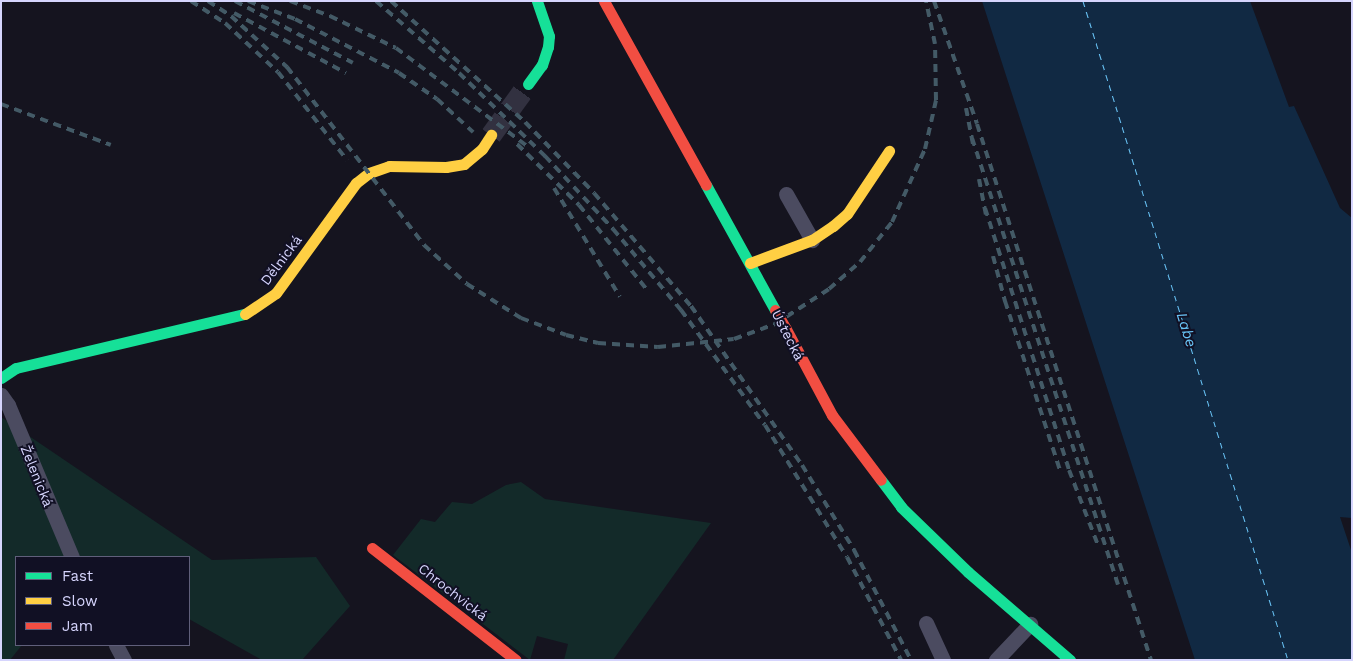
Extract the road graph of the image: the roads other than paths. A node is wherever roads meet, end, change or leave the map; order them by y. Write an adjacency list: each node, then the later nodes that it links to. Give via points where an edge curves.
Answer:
1 (537, 1): 3 (street, via 549,36 548,47 542,65)
2 (604, 1): 8 (street, Ústecká)
3 (528, 84)
4 (491, 135): 9 (street, Dělnická, via 464,164 446,167 389,166 368,173 356,184 276,293 244,315 16,368)
5 (889, 151): 7 (street, via 847,214)
6 (786, 194): 7 (street)
7 (812, 240): 8 (street)
8 (750, 263): 14 (street, Ústecká, bridge, via 832,416 900,507 941,548)
9 (1, 378)
10 (1, 395): 12 (street, Želenická)
11 (372, 548): 17 (street, Chrochvická)
12 (72, 556)
13 (926, 623): 18 (street)
14 (1030, 624): 19 (street); 20 (street, Ústecká)
15 (117, 646): 16 (street)
16 (124, 660)
17 (516, 660)
18 (943, 660)
19 (996, 660)
20 (1070, 660)

